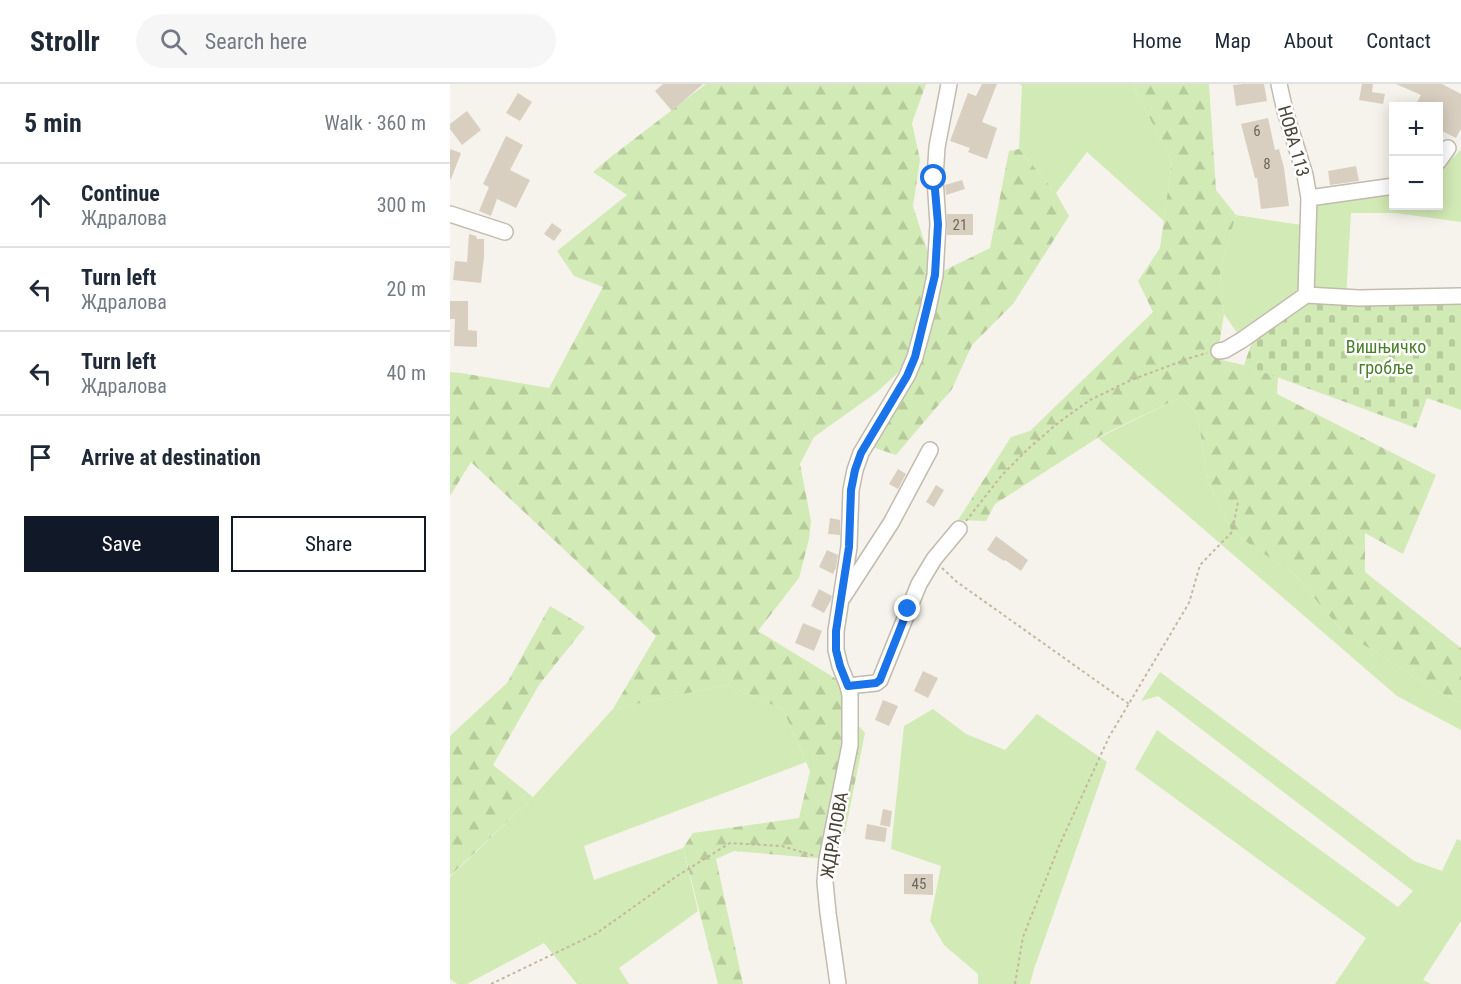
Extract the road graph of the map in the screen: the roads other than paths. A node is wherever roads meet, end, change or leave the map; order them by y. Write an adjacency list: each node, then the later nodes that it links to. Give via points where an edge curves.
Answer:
1 (949, 84): 14 (street, ЖДРАЛОВА, via 934,178 938,224 935,275 915,357 855,470)
2 (1279, 84): 6 (street, НОВА 113)
3 (1448, 148): 4 (street)
4 (1442, 156)
5 (1389, 187): 6 (street, НОВА 113)
6 (1309, 198): 9 (street, НОВА 113)
7 (450, 213): 8 (street)
8 (504, 232)
9 (1306, 294): 10 (street, via 1359,298); 11 (street, via 1242,340)
10 (1461, 296)
11 (1219, 351)
12 (930, 450): 14 (street, ЖДРАЛОВА, via 891,523)
13 (959, 529): 15 (street, via 919,584 881,679)
14 (841, 599): 15 (street, ЖДРАЛОВА, via 836,650)
15 (848, 686): 16 (street, ЖДРАЛОВА, via 850,745 825,882)
16 (838, 984)

